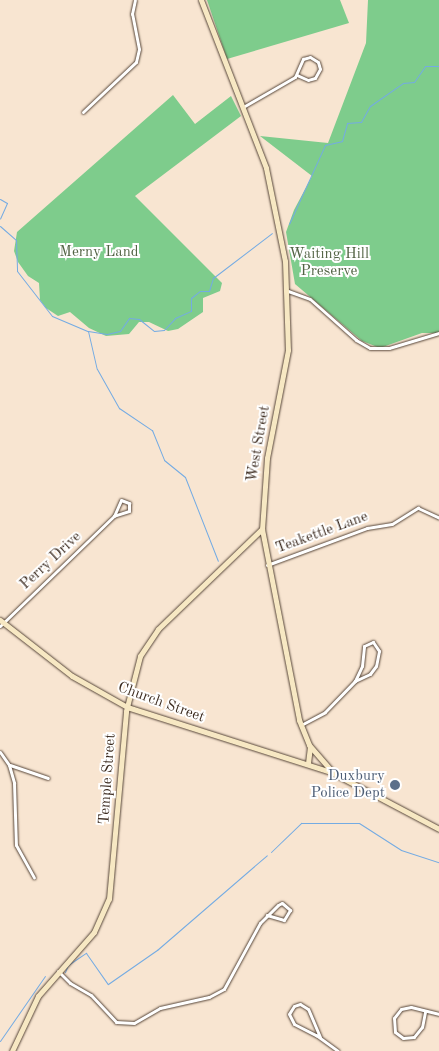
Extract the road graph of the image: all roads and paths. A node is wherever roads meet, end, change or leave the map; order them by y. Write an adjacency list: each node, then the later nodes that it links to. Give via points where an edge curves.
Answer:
1 (135, 0): 5 (street, via 132,14 139,49 136,62)
2 (201, 0): 4 (main road, West Street)
3 (297, 75): 3 (street, via 303,59 310,57 318,62 320,69 315,78 308,80); 4 (street)
4 (242, 108): 6 (main road, West Street, via 273,196)
5 (83, 112)
6 (288, 291): 7 (street, via 310,299 356,340 370,348 389,348); 10 (main road, West Street, via 287,364 267,458)
7 (439, 333)
8 (114, 516): 8 (street, Perry Drive, via 120,501 128,502 130,511); 12 (street, Perry Drive)
9 (439, 518): 11 (street, Teakettle Lane, via 418,508 392,524 367,528)
10 (262, 529): 11 (main road, West Street); 14 (main road, Temple Street, via 150,640 138,661)
11 (267, 565): 15 (main road, West Street)
12 (1, 623): 14 (main road, Church Street, via 72,676)
13 (355, 681): 13 (street, via 370,674 376,666 379,651 373,642 364,646 362,666); 15 (street, via 325,712)
14 (127, 707): 18 (main road, Church Street); 25 (main road, Temple Street, via 109,899 90,937)
15 (300, 725): 16 (main road, West Street)
16 (310, 746): 18 (main road); 20 (main road, West Street)
17 (0, 752): 19 (street)
18 (308, 763): 20 (main road, Church Street)
19 (9, 765): 21 (street); 23 (street, via 14,783 16,845)
20 (333, 773): 22 (main road, West Street)
21 (48, 778)
22 (439, 829)
23 (34, 877)
24 (267, 916): 24 (street, via 282,903 290,910 284,920); 25 (street, via 256,928 237,970 224,989 209,997 160,1008 134,1023 116,1022 91,995 70,983)
25 (57, 970): 29 (main road, Temple Street, via 32,1006)
26 (425, 1012): 26 (street, via 411,1007 398,1010 393,1020 395,1032 403,1038 414,1037 422,1026); 27 (street)
27 (439, 1014)
28 (320, 1038): 28 (street, via 292,1023 289,1014 293,1007 300,1004 308,1009); 30 (street)
29 (12, 1051)
30 (338, 1051)

